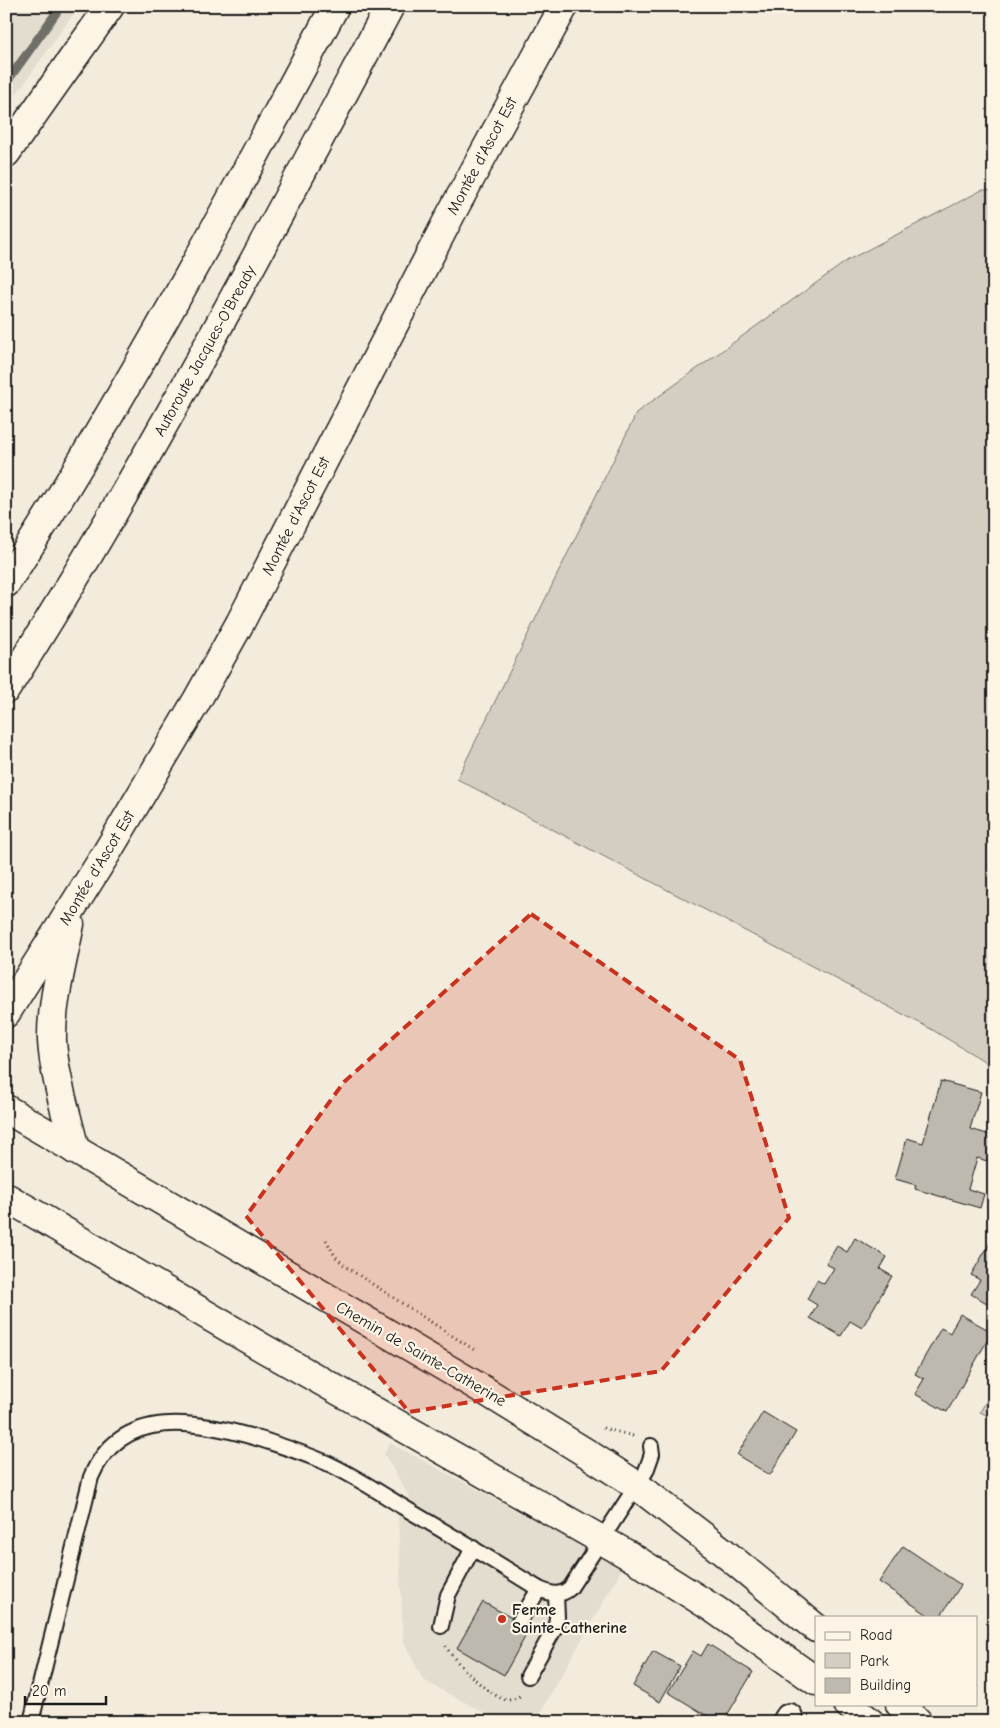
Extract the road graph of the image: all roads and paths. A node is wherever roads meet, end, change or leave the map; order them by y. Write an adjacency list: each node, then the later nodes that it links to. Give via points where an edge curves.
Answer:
1 (110, 6): 5 (main road)
2 (335, 6): 6 (main road, via 158,333)
3 (390, 6): 7 (main road, Autoroute Jacques-O'Bready, via 181,396 90,554)
4 (564, 6): 8 (main road, Montée d'Ascot Est, via 451,214 245,615)
5 (6, 153)
6 (6, 583)
7 (6, 689)
8 (72, 910): 9 (main road, Montée d'Ascot Est); 11 (main road, via 52,1040)
9 (6, 1014)
10 (6, 1109): 11 (main road, Chemin de Sainte-Catherine)
11 (75, 1150): 17 (main road, Chemin de Sainte-Catherine, via 482,1389)
12 (6, 1196): 18 (main road, via 305,1372)
13 (326, 1240): 14 (path, via 346,1267)
14 (482, 1354)
15 (598, 1426): 16 (path, via 634,1436)
16 (651, 1446): 17 (lane, via 650,1462)
17 (636, 1486): 18 (lane); 24 (main road, Chemin de Sainte-Catherine, via 741,1565)
18 (602, 1540): 21 (lane, via 570,1588 564,1594); 26 (main road, via 708,1604)
19 (473, 1548): 20 (lane); 23 (lane, via 448,1596); 29 (lane, via 362,1481 299,1452 242,1433 204,1425 157,1424 137,1429 112,1446 91,1477)
20 (539, 1589): 21 (lane); 22 (lane)
21 (556, 1595): 25 (lane, via 556,1626)
22 (519, 1622)
23 (441, 1626): 25 (path, via 452,1657 498,1697 509,1700 520,1696 527,1688)
24 (815, 1627)
25 (528, 1676)
26 (815, 1680)
27 (850, 1706): 30 (main road)
28 (902, 1706): 31 (main road)
29 (31, 1722)
30 (870, 1722)
31 (918, 1722)

